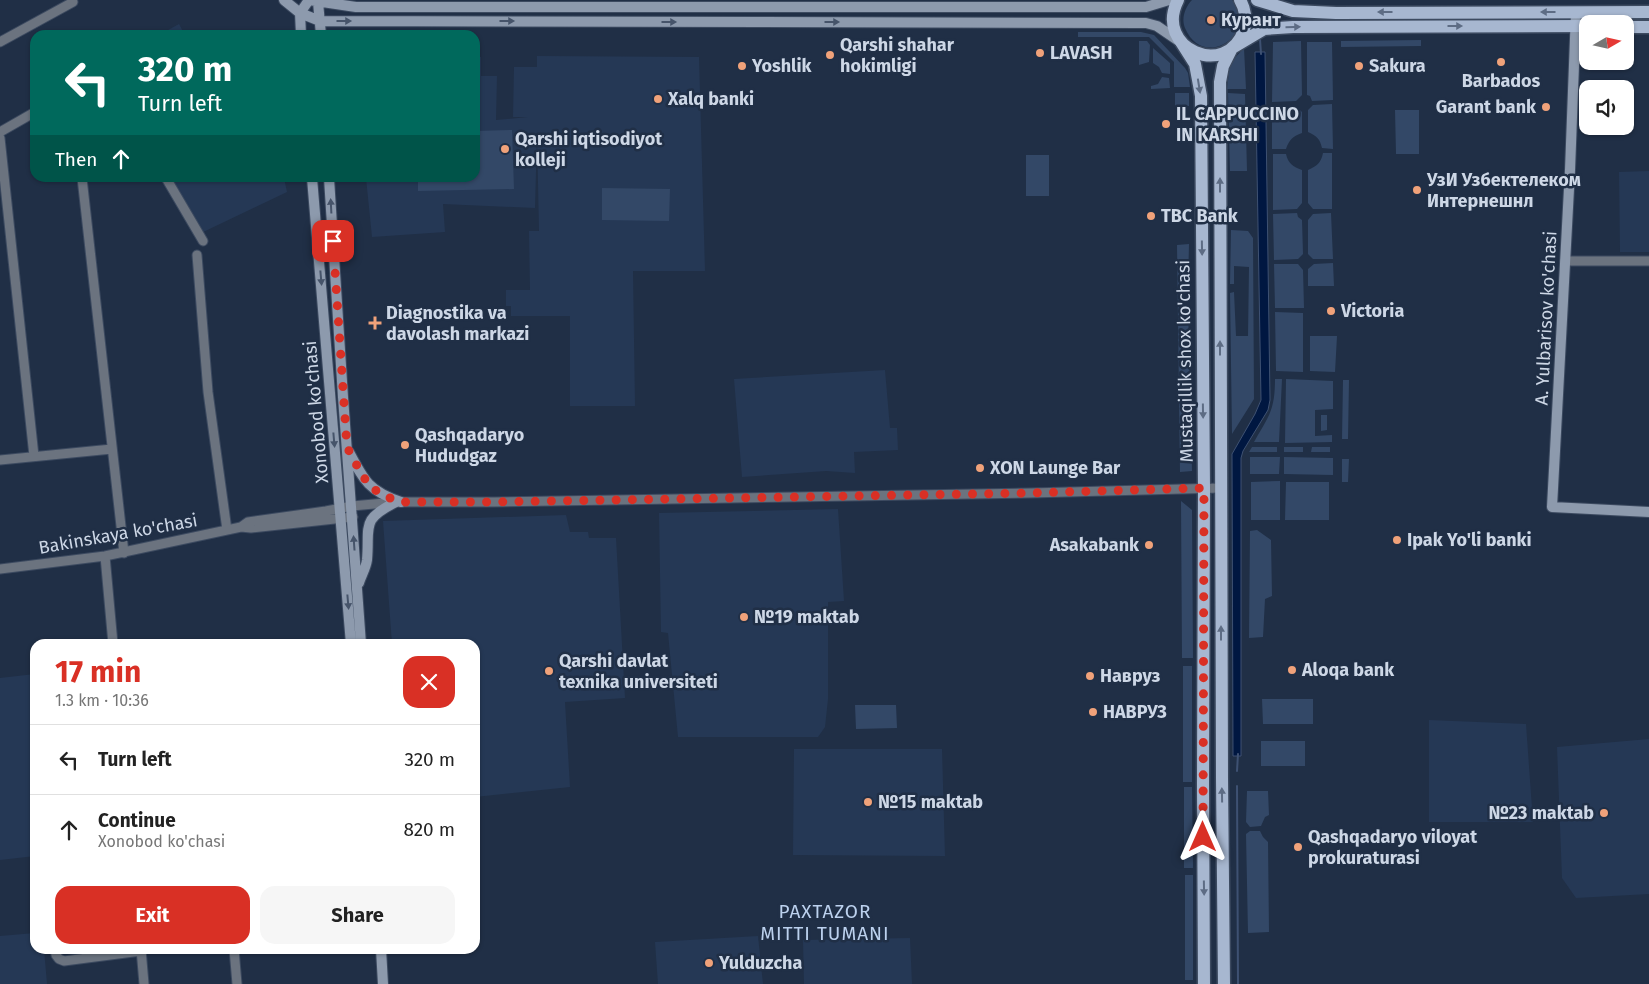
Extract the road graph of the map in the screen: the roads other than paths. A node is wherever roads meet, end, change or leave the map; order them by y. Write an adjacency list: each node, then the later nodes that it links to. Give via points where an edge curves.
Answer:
1 (284, 0): 10 (main road)
2 (1169, 0): 6 (main road, via 1146,7 918,8 356,7)
3 (1178, 0): 19 (main road, Mustaqillik shox ko'chasi, via 1173,22)
4 (1240, 0): 20 (main road, Mustaqillik shox ko'chasi, via 1245,28)
5 (1257, 0): 8 (main road, one-way to 5, via 1328,12 1292,10)
6 (312, 1): 10 (main road); 12 (main road)
7 (73, 2): 18 (street)
8 (1576, 12): 9 (main road); 11 (main road, A. Yulbarisov ko'chasi)
9 (1649, 12)
10 (300, 13): 12 (main road); 16 (main road)
11 (1579, 19)
12 (320, 20): 17 (main road); 19 (main road, one-way to 19, via 1146,22 1166,30)
13 (1579, 26): 20 (main road, one-way to 13, via 1264,29 1293,27)
14 (1634, 27): 15 (main road)
15 (1649, 27)
16 (302, 30)
17 (321, 30)
18 (0, 42)
19 (1181, 42): 20 (main road, via 1189,50 1211,56); 37 (main road, Mustaqillik shox ko'chasi, one-way to 37, via 1195,64 1200,96)
20 (1232, 48): 38 (main road, Mustaqillik shox ko'chasi, one-way to 20, via 1220,92 1223,66)
21 (1579, 67): 31 (main road, A. Yulbarisov ko'chasi)
22 (30, 115): 23 (street)
23 (0, 132)
24 (0, 138): 35 (street)
25 (82, 182): 34 (street)
26 (168, 182): 29 (street)
27 (312, 182): 42 (main road, Xonobod ko'chasi, one-way to 42)
28 (329, 182): 33 (main road, Xonobod ko'chasi, one-way to 28)
29 (203, 241)
30 (197, 254): 44 (street, via 208,392)
31 (1565, 261): 32 (street); 41 (main road, A. Yulbarisov ko'chasi, via 1552,507)
32 (1649, 261)
33 (347, 447): 39 (main road, via 371,487); 40 (main road, Xonobod ko'chasi)
34 (112, 449): 35 (street); 45 (street)
35 (34, 456): 36 (street)
36 (0, 460)
37 (1204, 488): 38 (street); 39 (street); 60 (main road, Mustaqillik shox ko'chasi, one-way to 60)
38 (1221, 488): 61 (main road, Mustaqillik shox ko'chasi, one-way to 38)
39 (399, 502): 40 (street); 48 (main road, via 380,510 369,522 367,562)
40 (352, 506): 42 (street); 43 (main road, Xonobod ko'chasi)
41 (1649, 512)
42 (340, 513): 43 (street, Bakinskaya ko'chasi); 44 (street, Bakinskaya ko'chasi, via 248,522); 50 (main road, Xonobod ko'chasi, one-way to 50)
43 (353, 517): 48 (main road, Xonobod ko'chasi, one-way to 43)
44 (227, 530): 45 (street, Bakinskaya ko'chasi)
45 (124, 553): 46 (street, Bakinskaya ko'chasi)
46 (105, 556): 47 (street, Bakinskaya ko'chasi); 49 (street)
47 (0, 569)
48 (357, 586): 51 (main road, Xonobod ko'chasi)
49 (113, 639)
50 (351, 639)
51 (362, 639)
52 (56, 954): 53 (street, via 64,961)
53 (113, 954)
54 (141, 954): 57 (street)
55 (234, 954): 58 (street)
56 (381, 954): 59 (main road)
57 (144, 984)
58 (237, 984)
59 (383, 984)
60 (1204, 984)
61 (1224, 984)

